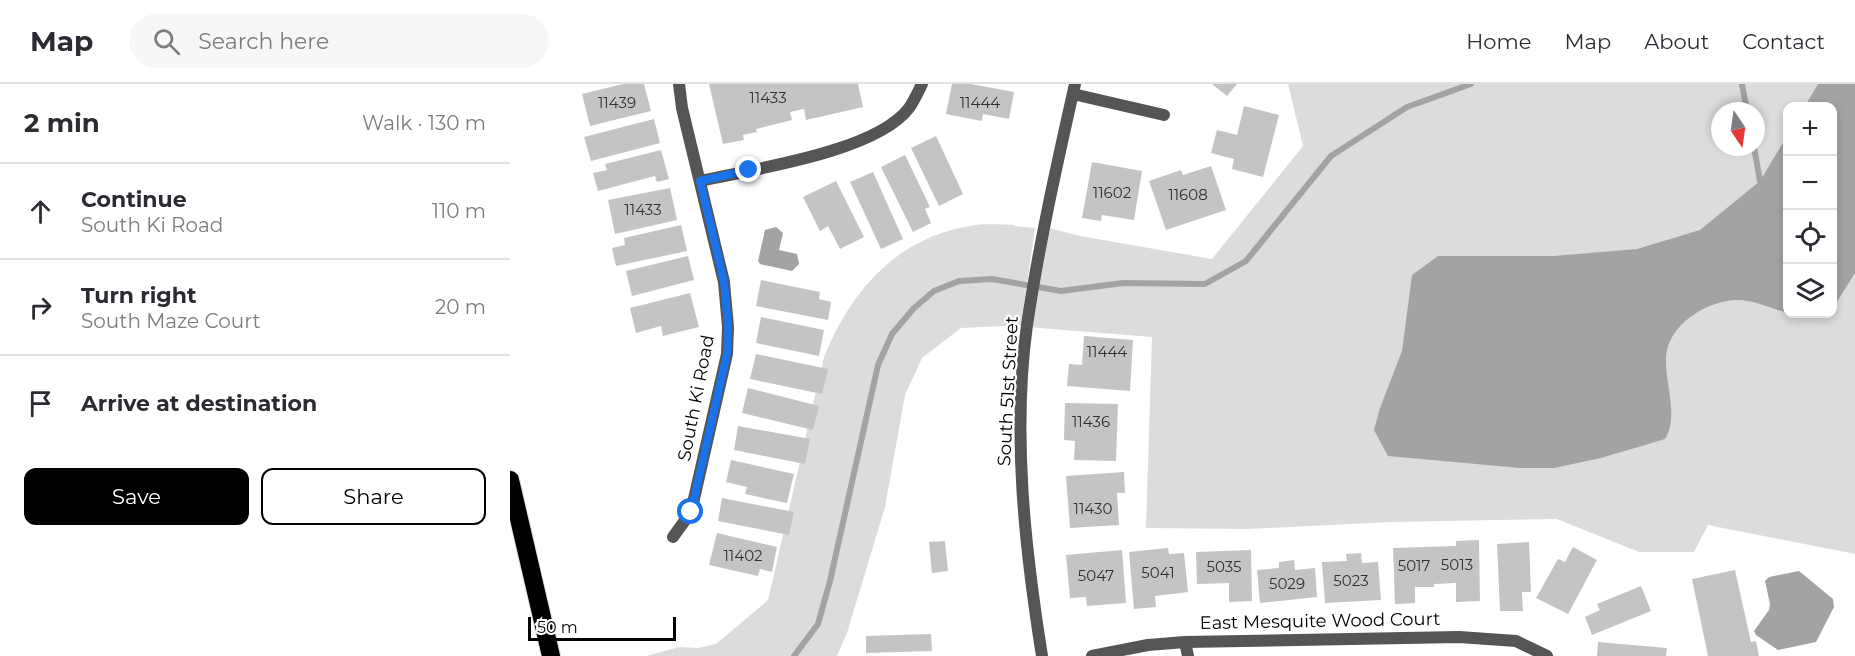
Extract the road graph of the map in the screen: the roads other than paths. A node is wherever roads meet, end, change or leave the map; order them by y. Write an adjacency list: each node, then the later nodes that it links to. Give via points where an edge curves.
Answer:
1 (679, 84): 5 (street, South Ki Road)
2 (922, 84): 5 (street, via 909,109 882,131 843,147)
3 (1074, 89): 4 (street, South 51st Street); 10 (street, South 51st Street, via 1029,316 1024,380 1023,506)
4 (1164, 115)
5 (700, 181): 7 (street, South Ki Road, via 724,282 727,354 691,512)
6 (510, 480): 9 (highway)
7 (673, 537)
8 (1185, 642): 11 (street, East Mesquite Wood Court); 12 (street); 13 (street, East Mesquite Wood Court, via 1459,637 1516,641)
9 (550, 656)
10 (1042, 656)
11 (1092, 656)
12 (1188, 656)
13 (1547, 656)

